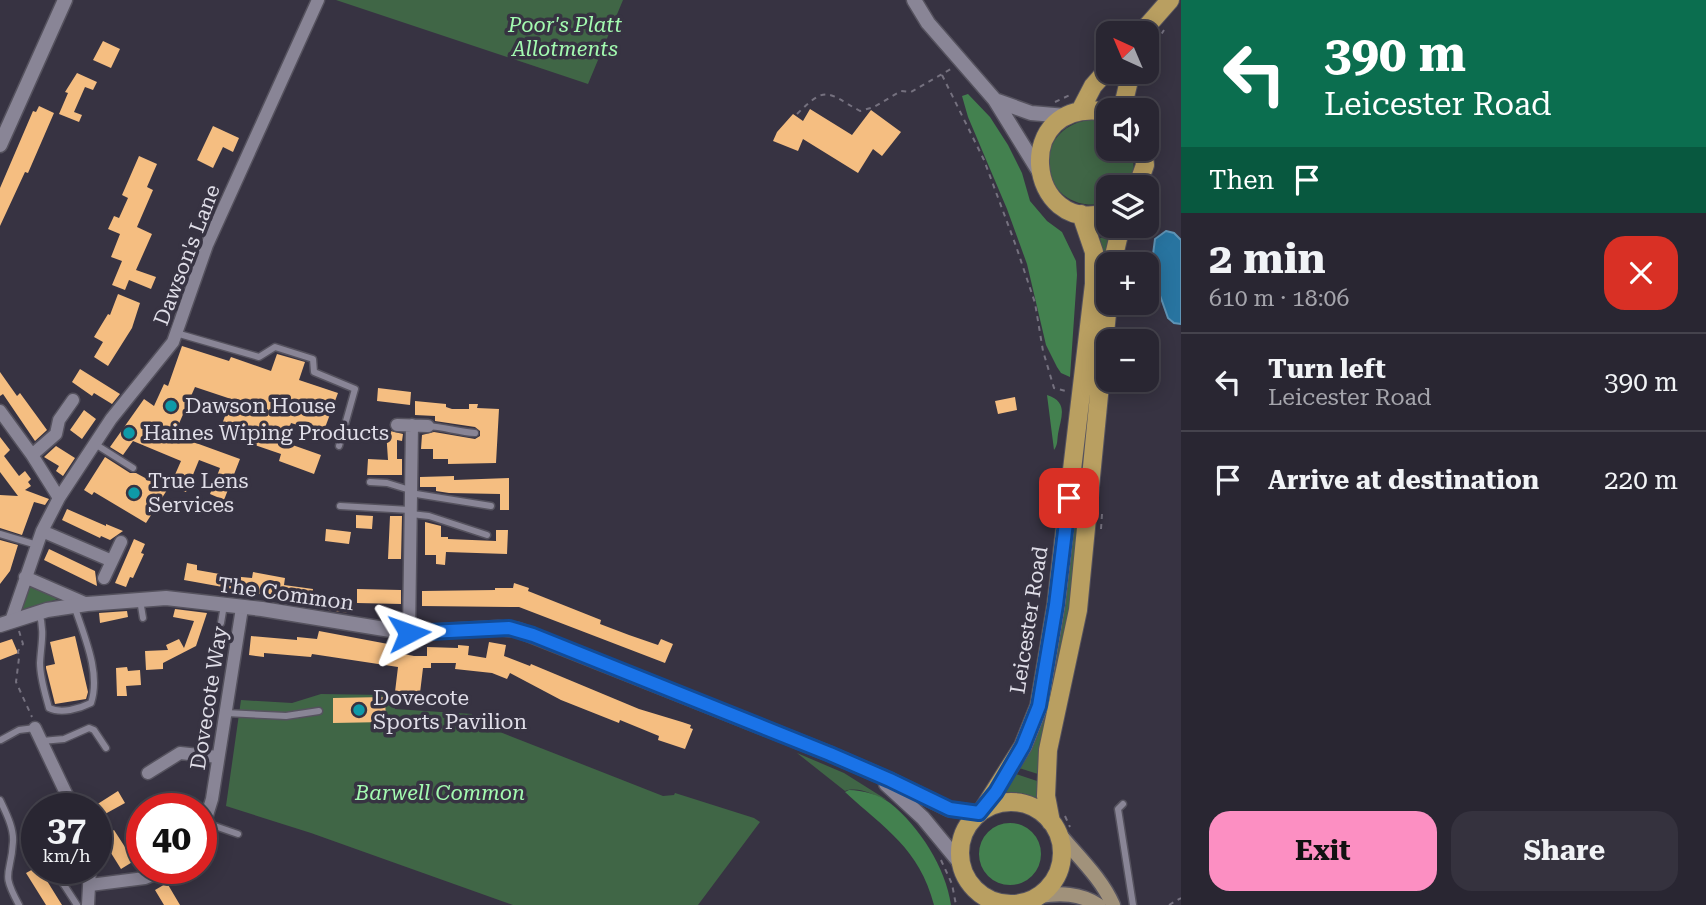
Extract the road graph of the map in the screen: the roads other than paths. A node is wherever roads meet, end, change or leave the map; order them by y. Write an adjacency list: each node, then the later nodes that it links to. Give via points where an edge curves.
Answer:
1 (318, 0): 15 (street, Dawson's Lane, via 207,245)
2 (914, 0): 7 (street, via 928,23)
3 (1170, 0): 5 (main road)
4 (60, 2): 10 (street)
5 (1156, 21)
6 (1096, 83): 8 (main road)
7 (995, 100): 8 (street, via 1031,113); 11 (street)
8 (1067, 109): 9 (main road); 11 (main road, via 1044,140)
9 (1096, 109)
10 (0, 145)
11 (1040, 173): 12 (main road, via 1054,200)
12 (1081, 214): 13 (main road); 62 (main road, Leicester Road, via 1091,240 1094,284 1056,605 1039,706 1023,746)
13 (1096, 215)
14 (1107, 315): 63 (main road, Leicester Road, via 1078,610 1048,750 1046,796)
15 (176, 333): 22 (street, Dawson's Lane); 23 (lane, via 259,357 275,347 313,359 314,372 355,389)
16 (73, 400): 24 (street, via 59,420 56,434)
17 (0, 411): 24 (street)
18 (397, 425): 19 (street)
19 (412, 425): 20 (street); 27 (street)
20 (428, 426): 21 (lane)
21 (475, 433)
22 (94, 443): 25 (lane); 28 (street, Dawson's Lane)
23 (339, 446)
24 (32, 455): 28 (street)
25 (133, 468)
26 (370, 482): 27 (lane)
27 (410, 491): 30 (lane); 31 (street)
28 (59, 498): 32 (street, Dawson's Lane)
29 (340, 506): 31 (lane)
30 (491, 506)
31 (410, 512): 34 (lane); 48 (street)
32 (42, 531): 36 (street, Dawson's Lane); 37 (street)
33 (0, 534): 36 (lane)
34 (487, 535)
35 (121, 542): 37 (street)
36 (37, 545): 38 (street, Dawson's Lane)
37 (112, 561): 39 (street)
38 (24, 577): 41 (street); 46 (street, Dawson's Lane)
39 (104, 578)
40 (140, 600): 41 (street, The Common); 42 (street, The Common, via 166,598); 45 (lane)
41 (80, 605): 44 (street, The Common); 44 (lane, via 93,675 91,703 57,712 49,708 42,686 44,628)
42 (224, 605): 43 (street, The Common); 47 (lane)
43 (242, 608): 48 (street, The Common); 50 (street, Dovecote Way)
44 (39, 612): 46 (street, The Common)
45 (143, 618)
46 (6, 623)
47 (221, 623)
48 (409, 633): 57 (street, The Common, via 517,630)
49 (319, 711): 50 (lane, via 286,716)
50 (226, 713): 55 (street, Dovecote Way)
51 (35, 729): 52 (lane, via 19,730); 53 (street)
52 (1, 740)
53 (42, 741): 54 (lane, via 64,739 89,728); 58 (street)
54 (106, 748)
55 (218, 757): 56 (street, via 180,754); 59 (street, Dovecote Way)
56 (148, 773)
57 (871, 773): 62 (street, The Common, via 950,809); 66 (street, The Common, via 905,799)
58 (66, 793)
59 (213, 793)
60 (0, 800): 70 (lane, via 13,841)
61 (1123, 804): 78 (lane, via 1118,809)
62 (981, 812): 63 (main road, via 1013,802 1029,805); 66 (main road, via 963,837)
63 (1054, 826): 71 (main road, via 1062,852 1060,867 1054,881); 77 (main road)
64 (217, 831): 65 (lane)
65 (238, 834)
66 (963, 870): 71 (main road, via 982,896 996,902); 75 (main road)
67 (126, 880): 69 (street)
68 (63, 884): 73 (lane)
69 (89, 885): 74 (street)
70 (4, 888): 72 (lane)
71 (1035, 900): 76 (main road, via 1073,895)
72 (19, 905)
73 (77, 905)
74 (88, 905)
75 (967, 905)
76 (1098, 905)
77 (1113, 905)
78 (1133, 905)

